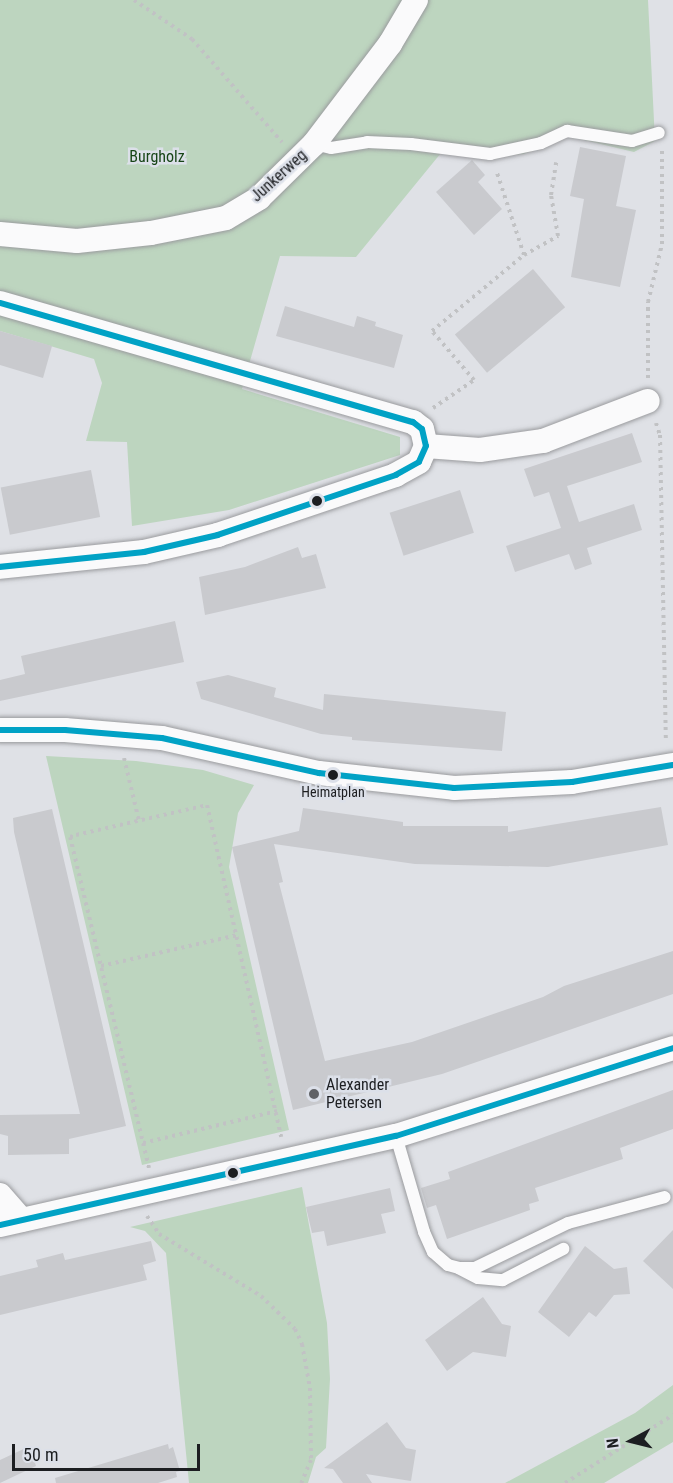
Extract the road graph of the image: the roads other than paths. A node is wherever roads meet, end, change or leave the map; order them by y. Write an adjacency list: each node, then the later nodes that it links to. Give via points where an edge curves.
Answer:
1 (416, 0): 3 (street, Junkerweg, via 390,44)
2 (659, 133): 3 (lane, via 633,141 567,130 532,146 490,154 367,142)
3 (306, 152): 4 (street, Junkerweg, via 259,198 226,218 151,233 77,240)
4 (0, 234)
5 (0, 303): 7 (street, via 413,422 422,429)
6 (648, 401): 7 (street, via 543,441 480,450)
7 (426, 446): 8 (street, via 419,462 396,475 218,536 144,552)
8 (0, 567)
9 (0, 730): 10 (street, via 65,730 162,738 330,774 454,788 572,782)
10 (670, 766)
11 (673, 1048): 12 (street)
12 (396, 1136): 15 (street); 17 (lane, via 429,1242 447,1265)
13 (0, 1195): 15 (street)
14 (665, 1197): 17 (lane, via 568,1222 475,1268)
15 (11, 1222)
16 (563, 1249): 17 (lane, via 503,1280 478,1278)
17 (459, 1268)

